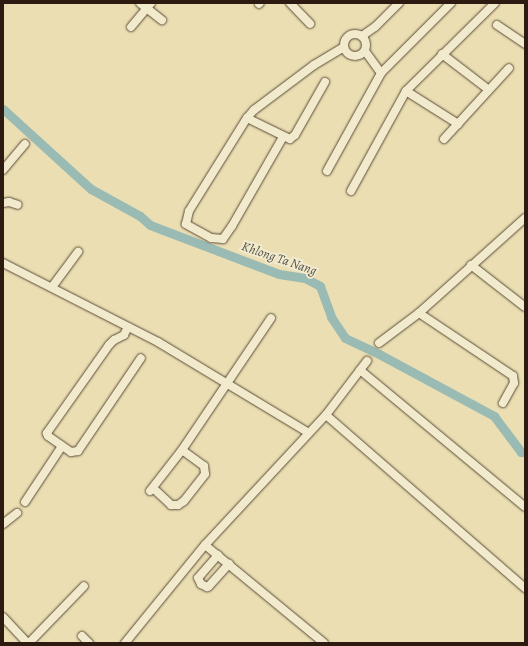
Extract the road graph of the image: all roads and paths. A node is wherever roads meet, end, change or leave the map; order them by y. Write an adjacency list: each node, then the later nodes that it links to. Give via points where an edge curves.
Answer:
1 (140, 3): 6 (street)
2 (290, 3): 8 (street)
3 (399, 3): 11 (street)
4 (451, 3): 17 (street)
5 (495, 3): 15 (street)
6 (149, 6): 7 (street); 10 (street)
7 (162, 20)
8 (310, 24)
9 (497, 25): 12 (street)
10 (132, 27)
11 (362, 36): 13 (street, via 349,36); 14 (street, via 366,43)
12 (525, 44)
13 (344, 47): 14 (street, via 353,56); 21 (street, via 314,65)
14 (365, 51): 17 (street)
15 (442, 54): 19 (street); 20 (street)
16 (509, 68): 20 (street)
17 (381, 73): 27 (street)
18 (325, 82): 23 (street, via 295,135 290,139)
19 (406, 90): 22 (street); 28 (street)
20 (489, 90): 22 (street)
21 (247, 118): 23 (street); 23 (street, via 189,212 186,224 190,227 211,238 223,239)
22 (458, 124): 24 (street)
23 (283, 137)
24 (444, 139)
25 (26, 144): 26 (street)
26 (3, 170)
27 (327, 172)
28 (351, 191)
29 (3, 202): 30 (street)
30 (18, 205)
31 (525, 218): 34 (street)
32 (78, 252): 35 (street)
33 (3, 263): 35 (street)
34 (471, 265): 36 (street); 37 (street)
35 (52, 287): 39 (street)
36 (525, 307)
37 (419, 313): 40 (street); 45 (street, via 513,376 514,383)
38 (271, 318): 44 (street)
39 (128, 326): 44 (street); 48 (street, via 124,335 109,345 47,433 51,440)
40 (379, 343)
41 (141, 358): 48 (street, via 78,451 71,452)
42 (367, 361): 43 (street)
43 (360, 370): 46 (street); 51 (street)
44 (229, 383): 47 (street); 49 (street)
45 (503, 403)
46 (326, 415): 47 (street); 58 (street)
47 (309, 432): 54 (street)
48 (62, 446): 50 (street)
49 (182, 450): 49 (street, via 151,490 171,505 178,505 184,500 204,474 204,466)
50 (25, 502)
51 (525, 507)
52 (17, 513): 53 (street)
53 (3, 524)
54 (205, 545): 55 (street); 63 (street)
55 (218, 555): 56 (street); 56 (street, via 198,581 204,586 209,586)
56 (229, 564): 64 (street)
57 (84, 586): 61 (street)
58 (525, 588)
59 (3, 617): 61 (street)
60 (82, 636): 62 (street)
61 (28, 643)
62 (89, 643)
63 (125, 643)
64 (324, 643)

